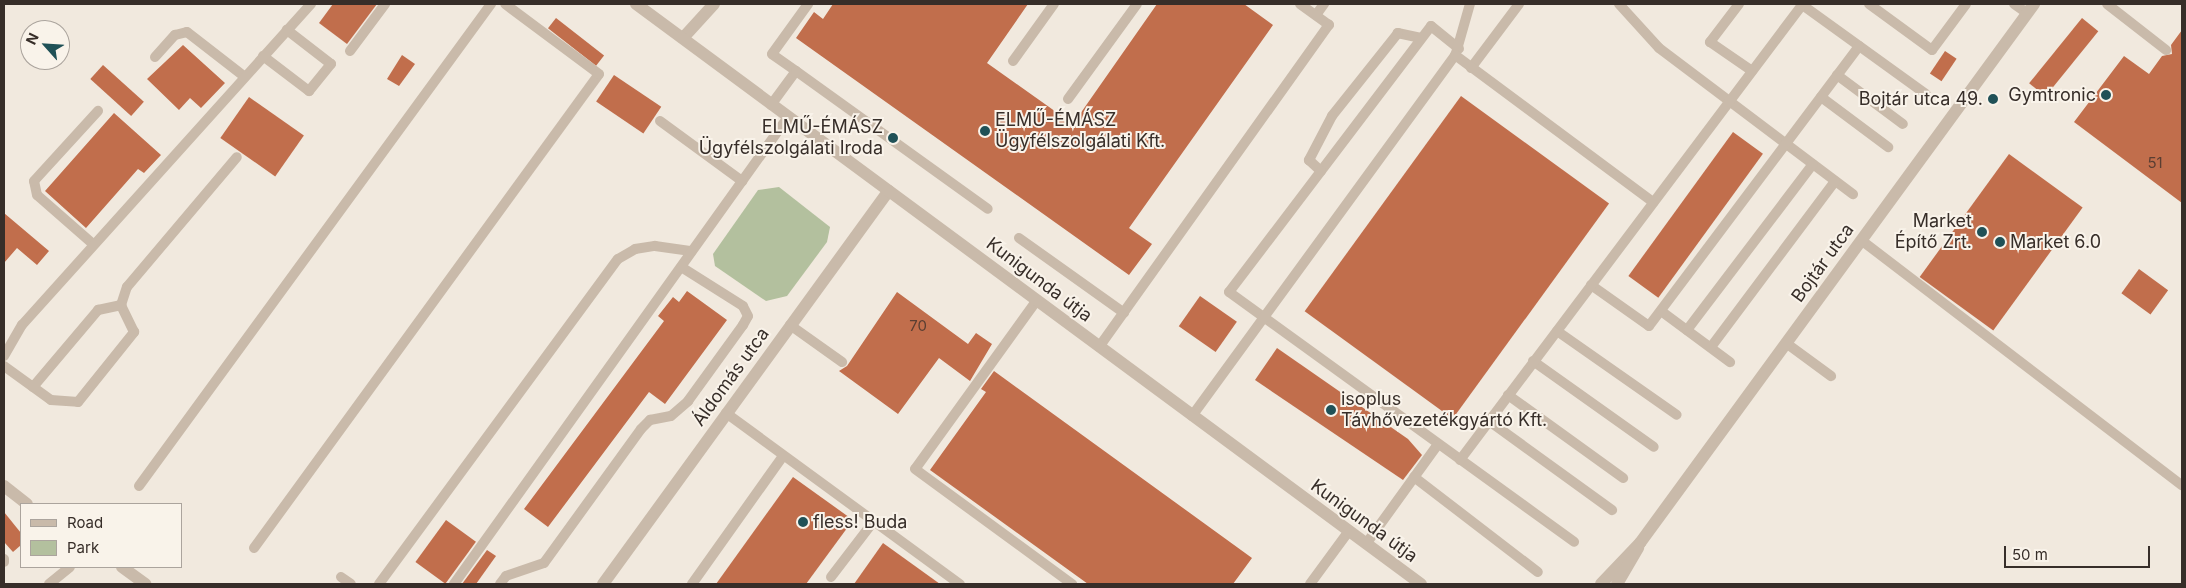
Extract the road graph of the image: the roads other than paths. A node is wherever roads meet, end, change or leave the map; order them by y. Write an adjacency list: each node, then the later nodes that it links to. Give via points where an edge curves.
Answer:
1 (311, 4): 23 (lane)
2 (384, 4): 28 (lane)
3 (491, 4): 95 (lane)
4 (505, 4): 103 (lane, via 600,74)
5 (636, 4): 24 (street, Kunigunda útja)
6 (714, 4): 24 (street)
7 (808, 4): 34 (lane, via 772,54)
8 (1054, 4): 32 (lane)
9 (1136, 4): 40 (lane)
10 (1300, 4): 22 (lane)
11 (1324, 4): 22 (lane)
12 (1470, 4): 29 (lane)
13 (1519, 4): 33 (lane)
14 (1619, 4): 41 (lane, via 1659,48)
15 (1739, 4): 35 (lane, via 1710,42)
16 (1801, 4): 26 (lane); 35 (lane)
17 (1869, 4): 18 (lane, via 1932,50)
18 (1966, 4)
19 (2014, 4): 21 (lane)
20 (2107, 4): 27 (lane)
21 (2031, 9): 59 (street, Bojtár utca)
22 (1316, 15): 67 (lane, via 1329,25)
23 (287, 30): 30 (lane); 30 (lane, via 331,64 309,91)
24 (684, 38): 42 (street, Kunigunda útja)
25 (1421, 38): 29 (lane, via 1431,26); 51 (lane); 51 (lane, via 1398,33 1332,116 1309,160)
26 (1859, 46): 36 (lane); 38 (lane)
27 (2166, 50)
28 (350, 51)
29 (1457, 52): 33 (lane); 68 (lane)
30 (263, 56): 37 (lane)
31 (155, 57): 37 (lane, via 175,35 187,32)
32 (1013, 61)
33 (1471, 68): 56 (lane)
34 (796, 71): 42 (lane); 57 (lane)
35 (1752, 71): 41 (lane)
36 (1837, 75): 39 (lane); 46 (lane)
37 (245, 77): 60 (lane)
38 (1926, 94)
39 (1821, 97): 47 (lane); 48 (lane)
40 (1068, 99)
41 (1730, 102): 47 (lane); 56 (lane)
42 (771, 105): 44 (street, Kunigunda útja)
43 (98, 111): 60 (lane, via 34,181 37,195)
44 (788, 117): 52 (lane); 54 (street, Kunigunda útja)
45 (660, 121): 52 (lane)
46 (1903, 124)
47 (1787, 143): 50 (lane); 66 (lane)
48 (1888, 147)
49 (237, 157): 65 (lane, via 127,287)
50 (1814, 164): 53 (lane); 70 (lane)
51 (1322, 171): 68 (lane, via 1229,292)
52 (742, 181): 61 (lane)
53 (1836, 181): 55 (lane); 74 (lane)
54 (889, 191): 64 (street, Kunigunda útja); 69 (street, Áldomás utca)
55 (1852, 194)
56 (1653, 202): 63 (lane)
57 (988, 209)
58 (1019, 238): 67 (lane)
59 (1861, 240): 72 (street, Bojtár utca); 93 (lane)
60 (93, 244): 75 (lane, via 22,325)
61 (692, 251): 62 (lane); 113 (lane, via 655,246 635,248 618,259)
62 (681, 267): 114 (lane); 115 (lane, via 743,306 748,316 743,325 688,401 671,416 650,420 641,429 544,563 506,576)
63 (1591, 285): 66 (lane, via 1649,326); 71 (lane)
64 (1037, 300): 73 (street, Kunigunda útja); 118 (lane, via 915,469)
65 (121, 305): 81 (lane, via 98,310); 81 (lane, via 134,332 78,402 51,400)
66 (1660, 311): 70 (lane)
67 (1124, 313): 73 (lane)
68 (1264, 318): 84 (lane); 87 (lane)
69 (790, 325): 77 (lane); 83 (street, Áldomás utca)
70 (1687, 330): 74 (lane)
71 (1556, 331): 76 (lane); 85 (lane)
72 (1786, 343): 80 (lane); 101 (street, Bojtár utca)
73 (1099, 347): 84 (street, Kunigunda útja)
74 (1711, 347): 78 (lane)
75 (4, 356)
76 (1534, 361): 82 (lane); 88 (lane)
77 (842, 362)
78 (1730, 362)
79 (4, 366): 81 (lane)
80 (1831, 376)
81 (33, 387)
82 (1508, 395): 86 (lane); 92 (lane)
83 (726, 413): 89 (lane); 109 (street, Áldomás utca)
84 (1192, 416): 99 (street, Kunigunda útja)
85 (1677, 416)
86 (1489, 421): 90 (lane); 97 (lane)
87 (1438, 444): 90 (lane); 91 (lane)
88 (1654, 447)
89 (783, 456): 98 (lane); 116 (lane)
90 (1460, 460): 100 (lane)
91 (1414, 477): 102 (lane); 106 (lane)
92 (1623, 478)
93 (2182, 485)
94 (4, 486): 96 (street)
95 (139, 486)
96 (26, 503)
97 (1612, 510)
98 (872, 522): 108 (lane); 117 (lane)
99 (1349, 531): 102 (street, Kunigunda útja); 119 (lane)
100 (1574, 542)
101 (1640, 543): 121 (street, Bojtár utca); 122 (street, Bojtár utca)
102 (1366, 544): 120 (street, Kunigunda útja)
103 (254, 548)
104 (69, 568): 110 (lane)
105 (123, 568): 111 (street)
106 (1538, 572)
107 (342, 577): 112 (lane)
108 (831, 577)
109 (606, 583)
110 (49, 584)
111 (145, 584)
112 (351, 584)
113 (379, 584)
114 (454, 584)
115 (500, 584)
116 (692, 584)
117 (960, 584)
118 (1072, 584)
119 (1310, 584)
120 (1421, 584)
121 (1601, 584)
122 (1618, 584)

